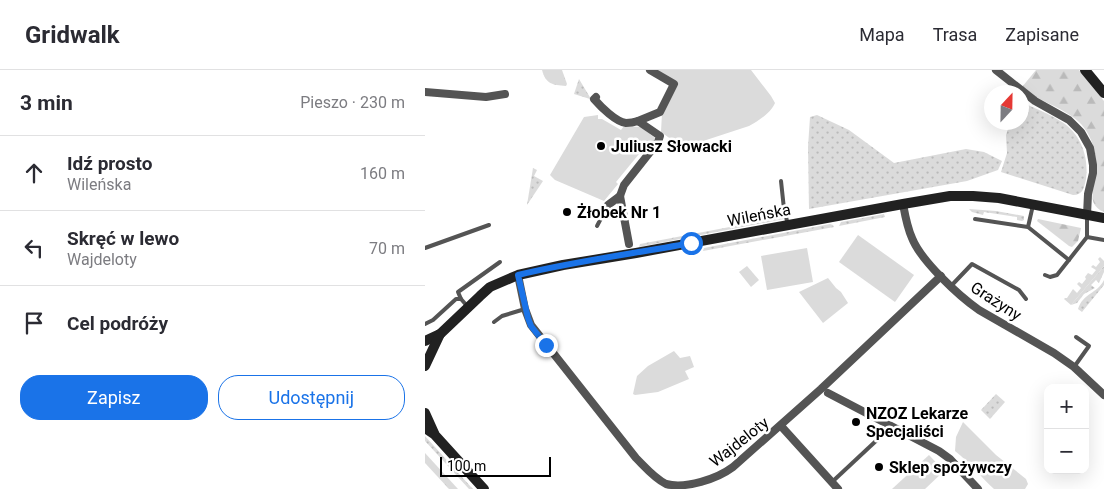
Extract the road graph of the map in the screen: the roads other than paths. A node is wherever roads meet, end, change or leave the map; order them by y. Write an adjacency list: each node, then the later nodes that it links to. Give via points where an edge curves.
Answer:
1 (650, 70): 8 (street, via 675,84 660,112)
2 (996, 70): 14 (street, via 1035,101 1069,120 1081,132 1093,165)
3 (1085, 70): 5 (street)
4 (425, 92): 6 (street, via 480,97)
5 (1104, 93)
6 (505, 94)
7 (596, 97): 8 (street, via 598,104 621,121)
8 (638, 121): 10 (street, via 660,136)
9 (781, 180): 18 (lane)
10 (620, 196): 13 (street); 24 (street)
11 (903, 204): 12 (street, Wileńska, via 967,196); 18 (street, Wileńska); 29 (street, Grażyny, via 912,239)
12 (1034, 204): 14 (street, Wileńska); 20 (lane)
13 (608, 205): 19 (lane)
14 (1087, 215): 16 (street, Wileńska); 21 (lane)
15 (975, 218): 20 (lane)
16 (1104, 218)
17 (489, 224): 23 (lane)
18 (788, 225): 24 (street, Wileńska)
19 (597, 226)
20 (1029, 228): 25 (lane)
21 (1087, 237): 22 (lane); 25 (lane)
22 (1104, 240)
23 (425, 248)
24 (630, 249): 27 (street, Wileńska)
25 (1069, 260): 28 (lane, via 1055,276)
26 (500, 262): 32 (lane, via 458,292)
27 (518, 275): 32 (street, Wileńska); 33 (street, Wajdeloty)
28 (1045, 275)
29 (941, 276): 30 (street, Grażyny); 44 (street, Wajdeloty)
30 (951, 286): 31 (lane, via 972,264 1019,290); 40 (street, Grażyny, via 979,310 1041,344)
31 (1026, 299)
32 (465, 303): 35 (lane, via 456,299); 36 (street, Wileńska)
33 (525, 309): 34 (lane); 44 (street, Wajdeloty, via 531,326 636,458 666,484 692,486 720,476)
34 (494, 322)
35 (425, 324)
36 (440, 334): 38 (street, Wileńska); 39 (street, Wileńska)
37 (1077, 337): 40 (lane, via 1089,346)
38 (425, 341)
39 (425, 366)
40 (1074, 367): 42 (street, Grażyny)
41 (829, 393): 51 (street, via 939,451)
42 (1104, 395)
43 (425, 413): 46 (street)
44 (781, 426): 48 (street)
45 (425, 428): 46 (street)
46 (435, 434): 49 (street)
47 (877, 440): 48 (lane)
48 (832, 482): 50 (street)
49 (484, 489)
50 (838, 489)
51 (979, 489)

